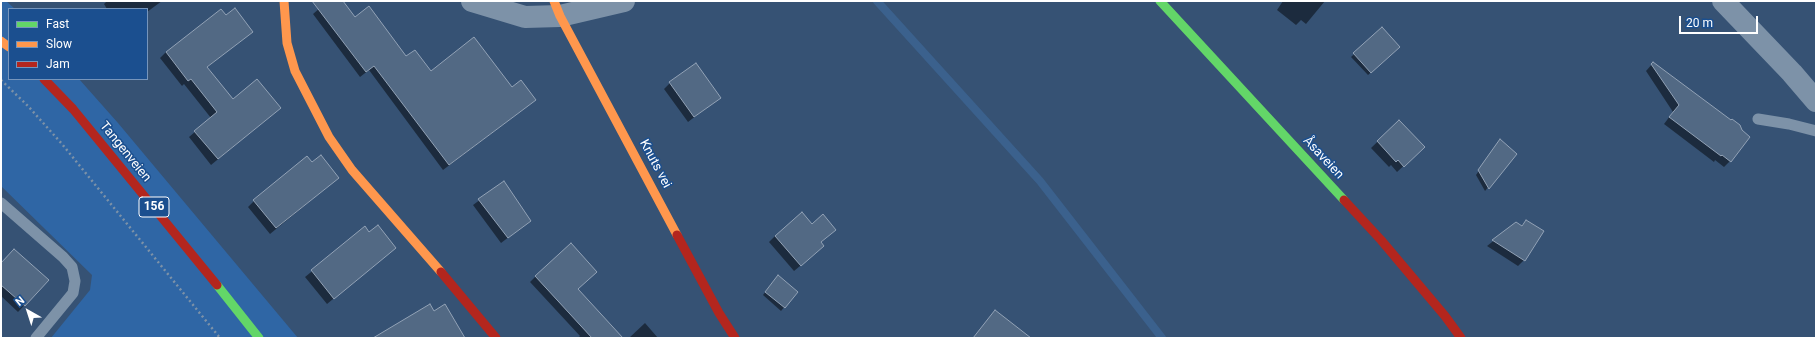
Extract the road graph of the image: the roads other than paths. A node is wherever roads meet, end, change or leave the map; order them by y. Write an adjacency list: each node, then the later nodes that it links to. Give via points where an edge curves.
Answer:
1 (284, 1): 14 (street, via 287,43 295,71 329,137 352,170)
2 (472, 1): 6 (street, via 525,17)
3 (624, 1): 6 (street)
4 (1160, 1): 16 (street, Åsaveien, via 1380,240)
5 (1723, 1): 8 (street)
6 (557, 9): 15 (street, Knuts vei, via 719,313)
7 (45, 80): 13 (street, Tangenveien / 156, via 73,109)
8 (1816, 102)
9 (1758, 120): 10 (lane)
10 (1816, 131)
11 (1, 202): 12 (lane, via 72,267 75,281 73,293)
12 (36, 338)
13 (259, 338)
14 (496, 338)
15 (735, 338)
16 (1461, 338)

